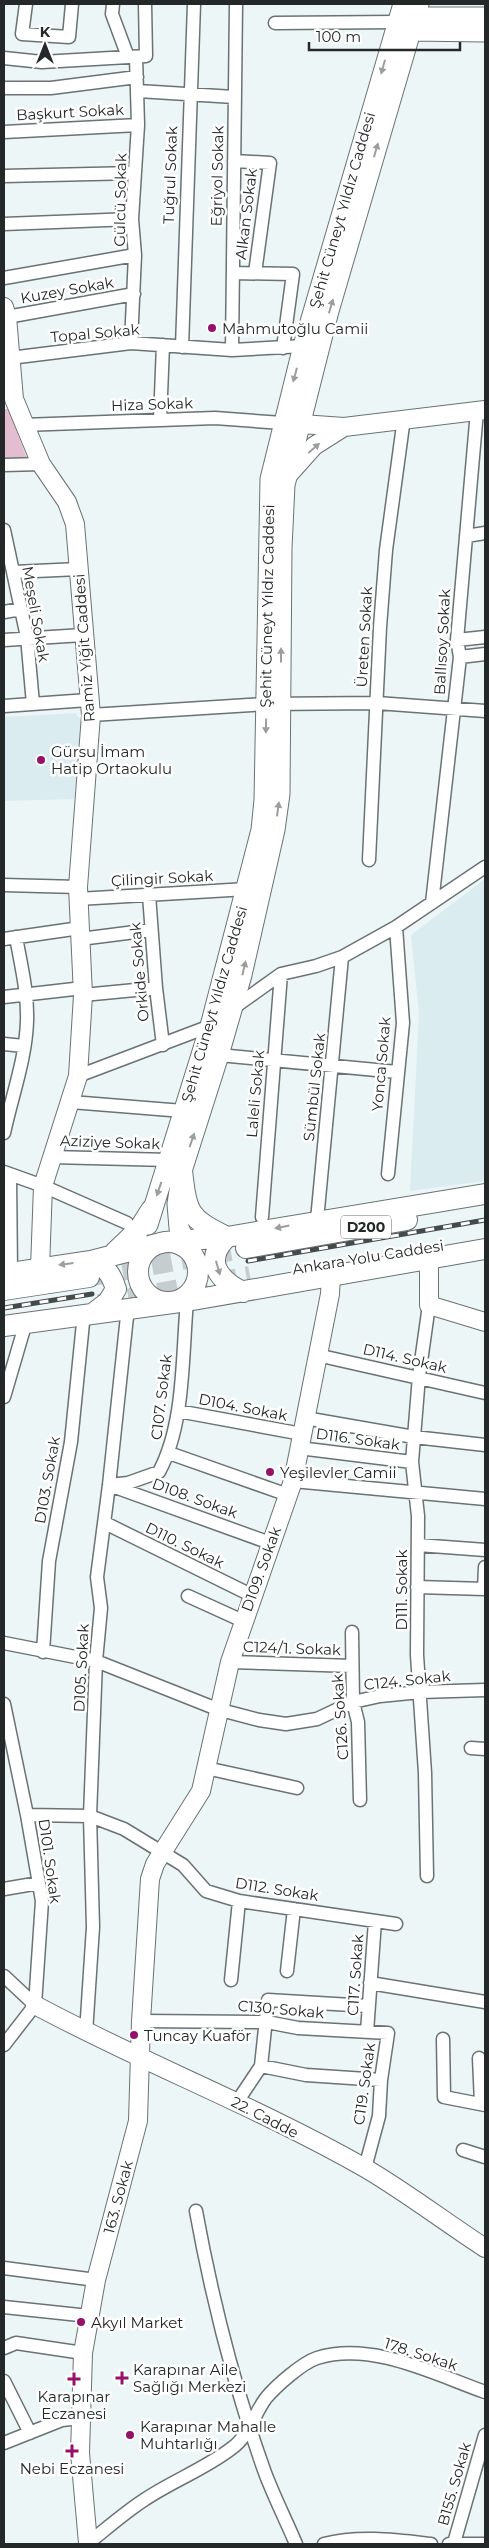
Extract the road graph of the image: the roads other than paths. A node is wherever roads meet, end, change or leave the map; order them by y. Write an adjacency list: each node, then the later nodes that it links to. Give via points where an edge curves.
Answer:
1 (26, 4): 2 (street, via 22,34 69,37)
2 (72, 4)
3 (113, 4): 11 (street, via 112,14)
4 (145, 4): 11 (street, Gülcü Sokak)
5 (194, 4): 16 (street, Tuğrul Sokak)
6 (236, 4): 17 (street, Eğriyol Sokak)
7 (409, 15): 8 (main road); 9 (street); 10 (main road); 33 (main road, Şehit Cüneyt Yıldız Caddesi, one-way to 33); 42 (main road, Şehit Cüneyt Yıldız Caddesi, one-way to 7, via 329,311)
8 (485, 17)
9 (274, 24)
10 (485, 32)
11 (136, 56): 12 (street, via 42,62); 13 (street, Gülcü Sokak)
12 (4, 58)
13 (136, 76): 14 (street, via 51,88); 15 (street, Gülcü Sokak)
14 (4, 88)
15 (138, 91): 16 (street); 18 (street, Gülcü Sokak)
16 (190, 94): 17 (street); 34 (street, Tuğrul Sokak)
17 (234, 97): 20 (street, Eğriyol Sokak)
18 (138, 125): 19 (street, Başkurt Sokak); 21 (street, Gülcü Sokak)
19 (4, 132)
20 (234, 162): 26 (street, Eğriyol Sokak); 27 (street, Alkan Sokak, via 270,164)
21 (135, 173): 22 (street); 23 (street, Gülcü Sokak)
22 (4, 176)
23 (132, 219): 24 (street); 25 (street, Gülcü Sokak)
24 (4, 224)
25 (135, 255): 28 (street); 29 (street, Gülcü Sokak)
26 (232, 274): 27 (street); 36 (street, Eğriyol Sokak)
27 (255, 274): 35 (street, via 293,274)
28 (4, 278)
29 (134, 294): 30 (street, Kuzey Sokak); 31 (street, Gülcü Sokak)
30 (5, 312): 37 (main road, Ramiz Yiğit Caddesi)
31 (131, 343): 32 (street, Topal Sokak); 37 (street, Topal Sokak)
32 (163, 345): 34 (street, Topal Sokak); 41 (street)
33 (303, 346): 35 (street, Topal Sokak); 42 (main road, Şehit Cüneyt Yıldız Caddesi, one-way to 42)
34 (182, 347): 36 (street, Topal Sokak)
35 (283, 348): 36 (street, Topal Sokak)
36 (232, 350)
37 (8, 362): 38 (main road, Ramiz Yiğit Caddesi)
38 (9, 398): 43 (main road, Ramiz Yiğit Caddesi)
39 (481, 411): 40 (main road); 50 (street, Ballısoy Sokak)
40 (404, 418): 44 (main road); 63 (street, Üreten Sokak, via 386,550)
41 (160, 420): 42 (street, Hiza Sokak, via 215,418); 43 (street, Hiza Sokak)
42 (292, 424): 44 (main road); 47 (main road, Şehit Cüneyt Yıldız Caddesi); 65 (main road, Şehit Cüneyt Yıldız Caddesi, via 270,479 268,506)
43 (23, 425): 45 (main road, Ramiz Yiğit Caddesi)
44 (344, 427): 47 (main road, one-way to 44, via 314,446)
45 (41, 464): 46 (street); 52 (main road, Ramiz Yiğit Caddesi, via 67,502 75,524)
46 (4, 465)
47 (289, 474): 65 (main road, Şehit Cüneyt Yıldız Caddesi, one-way to 47)
48 (4, 530): 51 (street, Meşeli Sokak)
49 (485, 533): 50 (street)
50 (466, 536): 60 (street, Ballısoy Sokak)
51 (7, 555): 53 (street, Meşeli Sokak)
52 (79, 569): 53 (street); 56 (main road, Ramiz Yiğit Caddesi)
53 (14, 572): 54 (street, Meşeli Sokak)
54 (21, 609): 55 (street); 57 (street, Meşeli Sokak)
55 (4, 612)
56 (83, 635): 57 (street); 67 (main road, Ramiz Yiğit Caddesi)
57 (27, 637): 59 (street); 64 (street, Meşeli Sokak)
58 (485, 637): 60 (street)
59 (4, 640)
60 (457, 640): 62 (street, Ballısoy Sokak)
61 (485, 654): 62 (street)
62 (460, 657): 68 (street, Ballısoy Sokak)
63 (377, 703): 65 (street); 68 (street); 70 (street, Üreten Sokak)
64 (33, 704): 66 (street); 67 (street)
65 (273, 704): 67 (street); 73 (main road, Şehit Cüneyt Yıldız Caddesi, one-way to 73, via 261,830); 87 (main road, one-way to 65, via 275,830 280,794)
66 (4, 706)
67 (90, 707): 74 (main road, Ramiz Yiğit Caddesi)
68 (454, 708): 69 (street); 76 (street, Ballısoy Sokak)
69 (485, 711)
70 (369, 860)
71 (485, 867): 76 (street)
72 (4, 885): 74 (street, Çilingir Sokak)
73 (247, 890): 75 (street, Çilingir Sokak); 88 (main road, Şehit Cüneyt Yıldız Caddesi)
74 (78, 893): 75 (street, Çilingir Sokak); 79 (main road, Ramiz Yiğit Caddesi)
75 (149, 895): 78 (street, Orkide Sokak)
76 (432, 903): 77 (street)
77 (396, 927): 81 (street); 95 (street, Yonca Sokak, via 403,1023)
78 (152, 930): 79 (street); 83 (street, Orkide Sokak)
79 (80, 934): 80 (street); 84 (main road, Ramiz Yiğit Caddesi)
80 (10, 938): 85 (street)
81 (342, 957): 82 (street); 94 (street, Sümbül Sokak)
82 (281, 974): 87 (street); 93 (street, Laleli Sokak)
83 (156, 988): 84 (street); 90 (street, Orkide Sokak)
84 (83, 992): 85 (street); 96 (main road, Ramiz Yiğit Caddesi)
85 (26, 995): 86 (street); 91 (street)
86 (4, 996)
87 (232, 1009): 92 (main road)
88 (210, 1026): 90 (street); 98 (main road, Şehit Cüneyt Yıldız Caddesi)
89 (4, 1044): 91 (street)
90 (163, 1045): 96 (street)
91 (24, 1046): 99 (street)
92 (219, 1055): 93 (street); 101 (main road, one-way to 92)
93 (274, 1060): 94 (street); 108 (street, Laleli Sokak)
94 (333, 1066): 95 (street); 109 (street, Sümbül Sokak)
95 (397, 1072): 103 (street, Yonca Sokak)
96 (78, 1076): 97 (main road, Ramiz Yiğit Caddesi)
97 (71, 1102): 98 (street); 100 (main road, Ramiz Yiğit Caddesi)
98 (183, 1111): 101 (main road, Şehit Cüneyt Yıldız Caddesi)
99 (4, 1133)
100 (51, 1156): 101 (street, Aziziye Sokak); 104 (main road, Ramiz Yiğit Caddesi)
101 (175, 1165): 107 (main road, Şehit Cüneyt Yıldız Caddesi, one-way to 107); 111 (highway, via 190,1212 198,1221); 113 (main road, via 179,1228)
102 (7, 1173): 104 (street); 121 (street)
103 (388, 1174)
104 (43, 1186): 110 (street); 119 (main road, Ramiz Yiğit Caddesi)
105 (485, 1194): 109 (highway)
106 (485, 1206): 114 (highway, Ankara Yolu Caddesi / D200)
107 (151, 1210): 116 (main road, Şehit Cüneyt Yıldız Caddesi); 118 (highway, via 139,1229)
108 (262, 1217)
109 (317, 1220): 111 (highway, one-way to 111)
110 (127, 1223)
111 (227, 1237): 113 (highway); 122 (highway, one-way to 122, via 218,1245 217,1272 226,1284)
112 (485, 1237): 122 (highway, Ankara Yolu Caddesi / D200)
113 (188, 1247): 116 (highway, via 165,1242); 123 (highway, via 198,1270 194,1288)
114 (246, 1248)
115 (485, 1249): 117 (highway)
116 (143, 1251): 118 (highway); 123 (highway, via 137,1272 142,1288 154,1300)
117 (429, 1260): 120 (highway); 124 (main road)
118 (96, 1264): 119 (highway, one-way to 119); 121 (highway); 126 (highway, via 112,1275 116,1289 108,1302)
119 (40, 1268): 121 (highway)
120 (331, 1275): 122 (highway); 131 (main road, D109. Sokak)
121 (6, 1279)
122 (246, 1284): 123 (highway)
123 (179, 1302): 125 (highway); 135 (street, C107. Sokak)
124 (429, 1305): 129 (main road); 132 (street, D111. Sokak)
125 (128, 1307): 126 (highway); 141 (street, D105. Sokak)
126 (91, 1310): 127 (highway); 128 (highway); 157 (street, D103. Sokak, via 49,1561)
127 (4, 1319)
128 (26, 1322): 130 (highway); 134 (street)
129 (485, 1322)
130 (4, 1326)
131 (317, 1355): 132 (street, D114. Sokak); 136 (main road, D109. Sokak)
132 (419, 1376): 133 (street, D114. Sokak); 137 (street, D111. Sokak)
133 (485, 1393)
134 (4, 1397)
135 (178, 1411): 136 (street, D104. Sokak); 139 (street, C107. Sokak)
136 (302, 1433): 137 (street); 140 (street, D116. Sokak); 142 (main road, D109. Sokak)
137 (414, 1437): 138 (street); 140 (street, D111. Sokak)
138 (485, 1445)
139 (170, 1453): 141 (street, C107. Sokak, via 159,1472 128,1483); 142 (street)
140 (412, 1462): 143 (street, D111. Sokak)
141 (109, 1485): 145 (street, D105. Sokak); 146 (street, D108. Sokak)
142 (290, 1488): 143 (street); 146 (main road, D109. Sokak)
143 (416, 1494): 144 (street); 147 (street, D111. Sokak)
144 (485, 1499)
145 (105, 1523): 152 (street, D110. Sokak); 158 (street, D105. Sokak, via 97,1577 101,1608)
146 (270, 1542): 152 (main road, D109. Sokak)
147 (418, 1545): 148 (street); 150 (street, D111. Sokak)
148 (485, 1550)
149 (485, 1567): 151 (street)
150 (417, 1586): 151 (street); 162 (street, D111. Sokak)
151 (484, 1589)
152 (251, 1595): 154 (main road, D109. Sokak)
153 (188, 1596): 154 (street)
154 (243, 1621): 159 (main road, D109. Sokak)
155 (352, 1632): 160 (street, C126. Sokak)
156 (4, 1643): 157 (street, C124. Sokak)
157 (43, 1652): 158 (street, C124. Sokak)
158 (96, 1661): 165 (street, C124. Sokak); 172 (street, D105. Sokak)
159 (230, 1662): 160 (street, C124/1. Sokak); 165 (main road, D109. Sokak)
160 (352, 1666): 163 (street, C126. Sokak)
161 (485, 1690): 162 (street, C124. Sokak)
162 (420, 1692): 163 (street, C124. Sokak); 174 (street, D111. Sokak)
163 (353, 1702): 165 (street, C124. Sokak, via 317,1720 286,1724); 170 (street, C126. Sokak, via 358,1722)
164 (4, 1704): 171 (street, D101. Sokak)
165 (218, 1709): 168 (main road, D109. Sokak)
166 (472, 1748): 167 (street)
167 (485, 1749)
168 (206, 1768): 169 (street); 173 (main road, D109. Sokak, via 201,1791)
169 (297, 1788)
170 (360, 1800)
171 (27, 1814): 172 (street, D112. Sokak); 175 (street, D101. Sokak)
172 (90, 1816): 173 (street, D112. Sokak, via 124,1830); 191 (street, D105. Sokak, via 93,1927)
173 (163, 1854): 177 (street, D112. Sokak, via 183,1865 206,1891); 188 (main road, 163. Sokak, via 150,1879)
174 (427, 1876)
175 (39, 1883): 176 (street); 186 (street, D101. Sokak, via 42,1901)
176 (4, 1889)
177 (239, 1902): 178 (street, D112. Sokak); 183 (street)
178 (294, 1908): 179 (street, D112. Sokak); 181 (street)
179 (376, 1921): 180 (street, D112. Sokak); 184 (street, C117. Sokak)
180 (396, 1924)
181 (287, 1971)
182 (4, 1976): 186 (street)
183 (231, 1980)
184 (370, 1983): 185 (street); 187 (street, C117. Sokak)
185 (485, 2002)
186 (35, 2005): 191 (main road, 22. Cadde); 194 (street)
187 (368, 2006): 189 (street, via 268,2000); 190 (street, C117. Sokak)
188 (140, 2021): 189 (street, C130. Sokak); 195 (main road, 163. Sokak)
189 (266, 2022): 190 (street, C130. Sokak, via 298,2028); 197 (street)
190 (367, 2032): 192 (street, C130. Sokak)
191 (86, 2033): 195 (main road, 22. Cadde)
192 (388, 2033): 198 (street, C119. Sokak)
193 (443, 2039): 200 (street, via 444,2097)
194 (4, 2045)
195 (140, 2057): 199 (main road, 22. Cadde); 207 (main road, 163. Sokak, via 138,2121)
196 (479, 2058): 200 (street)
197 (261, 2066): 198 (street, via 306,2075); 199 (street)
198 (381, 2080): 203 (street, C119. Sokak, via 379,2116)
199 (237, 2102): 203 (main road, 22. Cadde)
200 (483, 2104)
201 (463, 2150): 202 (street)
202 (485, 2158)
203 (365, 2168): 205 (main road, 22. Cadde)
204 (196, 2211): 215 (street, via 218,2314)
205 (485, 2248)
206 (4, 2268): 207 (street)
207 (96, 2280): 209 (main road, 163. Sokak)
208 (4, 2307): 209 (street)
209 (89, 2316): 211 (main road, 163. Sokak)
210 (4, 2348): 211 (street, via 16,2343)
211 (84, 2354): 214 (main road, 163. Sokak)
212 (4, 2381): 216 (street)
213 (485, 2392): 215 (street, 178. Sokak, via 372,2355 316,2358 266,2398)
214 (80, 2418): 216 (street, via 62,2420); 219 (main road, 163. Sokak)
215 (250, 2427): 219 (street, 178. Sokak, via 234,2447 143,2500); 220 (street, via 265,2472)
216 (30, 2433): 218 (street)
217 (485, 2435): 223 (street, B155. Sokak)
218 (4, 2443)
219 (87, 2544)
220 (296, 2544)
221 (324, 2544): 222 (street, via 338,2540 386,2539)
222 (431, 2544)
223 (452, 2544): 224 (street)
224 (485, 2544)

